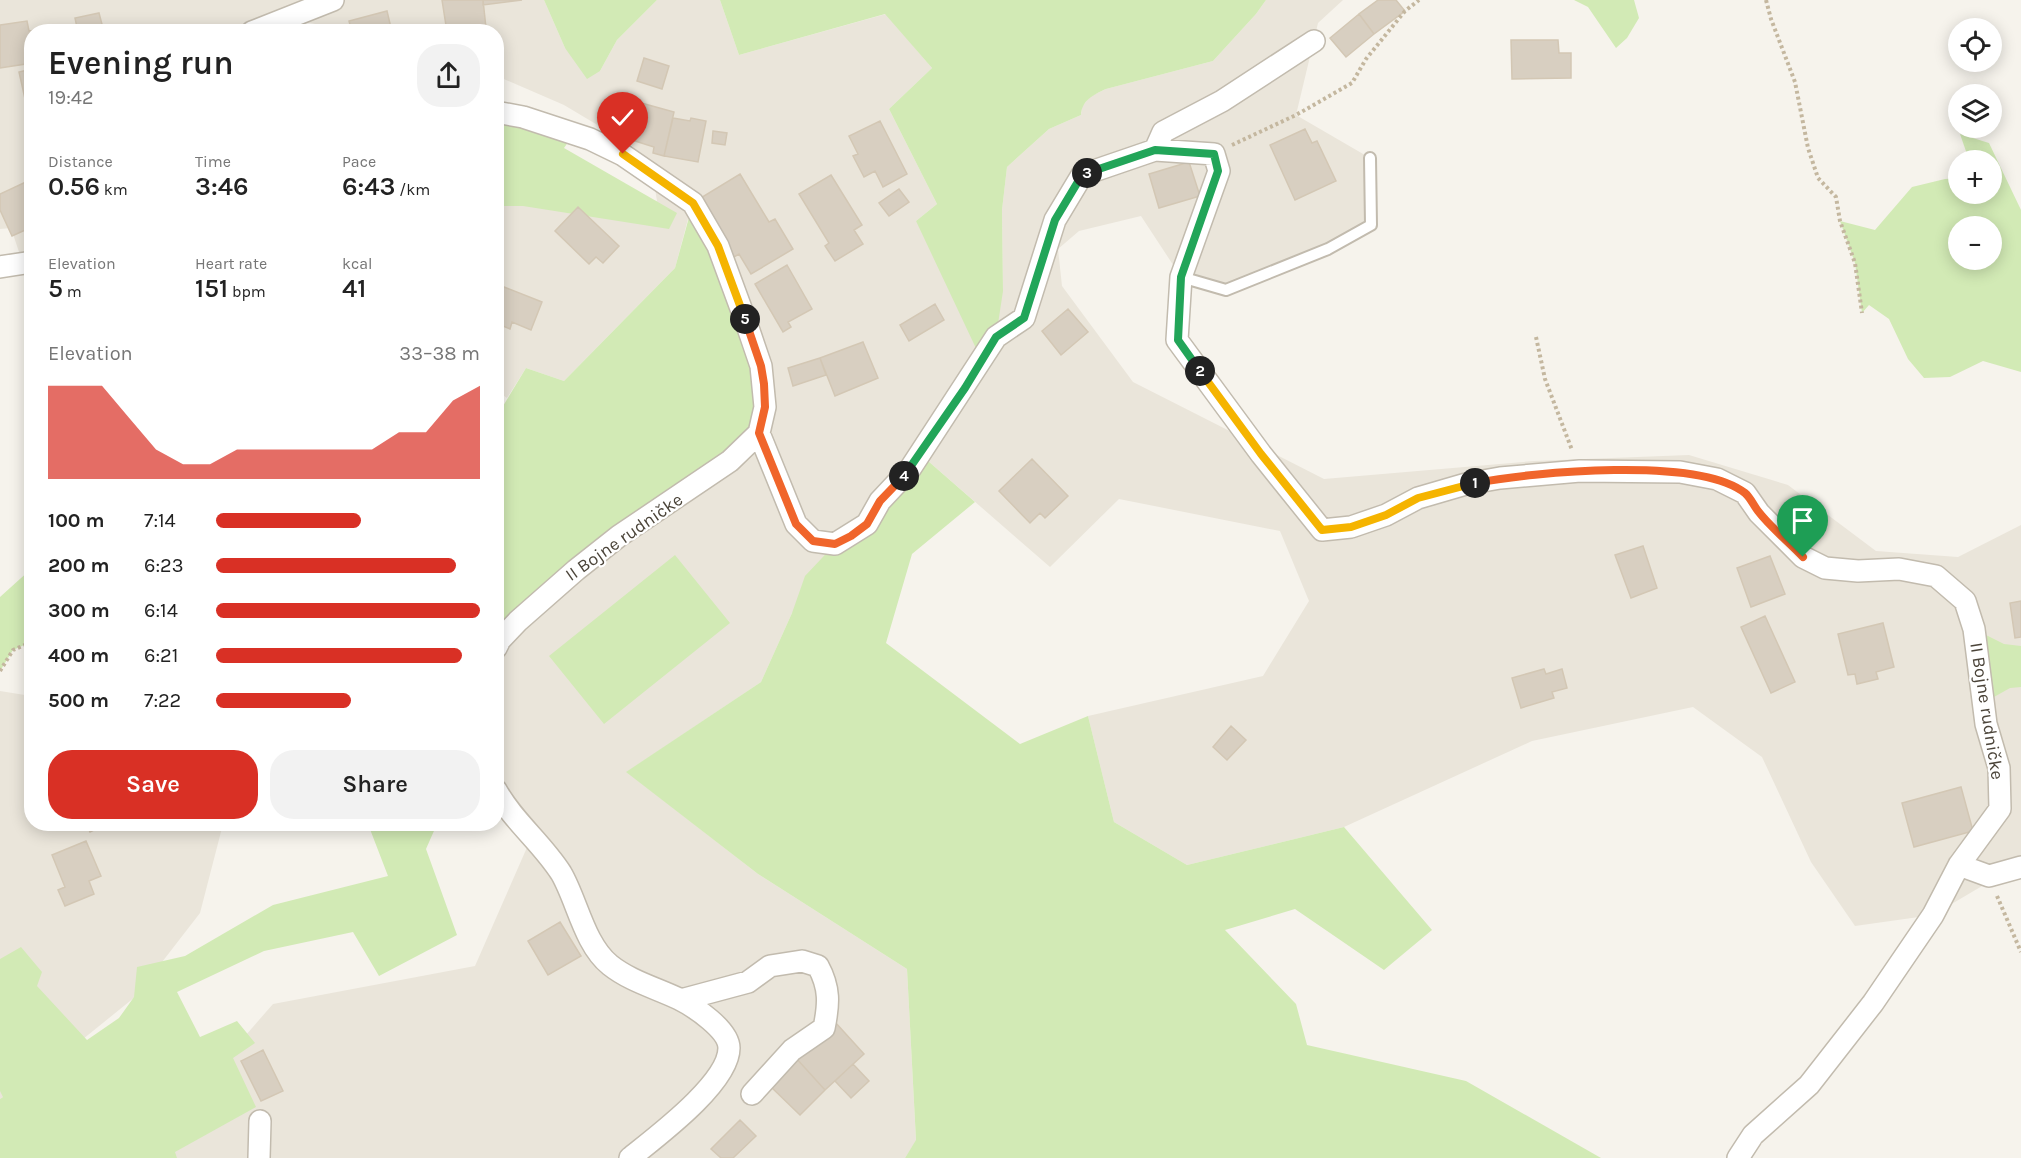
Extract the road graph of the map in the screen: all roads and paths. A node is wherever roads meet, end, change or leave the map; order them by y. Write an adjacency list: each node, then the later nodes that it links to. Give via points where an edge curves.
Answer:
1 (333, 0): 4 (street)
2 (1419, 0): 8 (path, via 1405,11 1366,59 1352,83)
3 (1766, 0): 13 (path, via 1795,82 1818,178 1836,197 1855,263)
4 (272, 24)
5 (1314, 41): 7 (street, via 1222,101 1163,132)
6 (504, 113): 15 (street, via 590,139 623,154 693,203 718,246 761,366 765,407)
7 (1155, 150): 8 (street); 15 (street, via 1082,175 1055,220 1024,318 996,337 910,469 880,501 867,524 851,536 835,544 813,541 796,524)
8 (1214, 154): 12 (street, II Bojne rudničke, via 1218,171)
9 (1370, 158): 12 (lane, via 1371,225 1328,249 1226,290)
10 (24, 263): 11 (street)
11 (0, 267)
12 (1181, 277): 16 (street, II Bojne rudničke, via 1178,340 1322,530 1351,527 1418,498 1466,484)
13 (1862, 312)
14 (1536, 337): 16 (path, via 1545,379)
15 (759, 433): 17 (street, II Bojne rudničke, via 730,461 619,536 544,596)
16 (1580, 471): 21 (street, II Bojne rudničke, via 1680,472 1717,479 1746,493 1759,513 1803,557 1826,568 1899,569 1936,576 1965,601 1974,629 1986,724 1999,768 2000,809)
17 (504, 636)
18 (24, 645): 19 (path, via 13,650)
19 (0, 671)
20 (504, 800): 25 (street, via 562,874 587,934 609,964)
21 (1959, 865): 23 (street); 30 (street, II Bojne rudničke, via 1933,915 1873,1003 1809,1085 1753,1136)
22 (2021, 867): 23 (street)
23 (1989, 876): 24 (path)
24 (2021, 952)
25 (681, 1000): 26 (street, via 747,982 770,966 802,961 818,966 826,981 829,1003 824,1028 792,1050); 28 (street, via 722,1029 729,1047 726,1060 715,1081 687,1111)
26 (752, 1094)
27 (260, 1121): 29 (street)
28 (632, 1157)
29 (260, 1158)
30 (1738, 1158)

